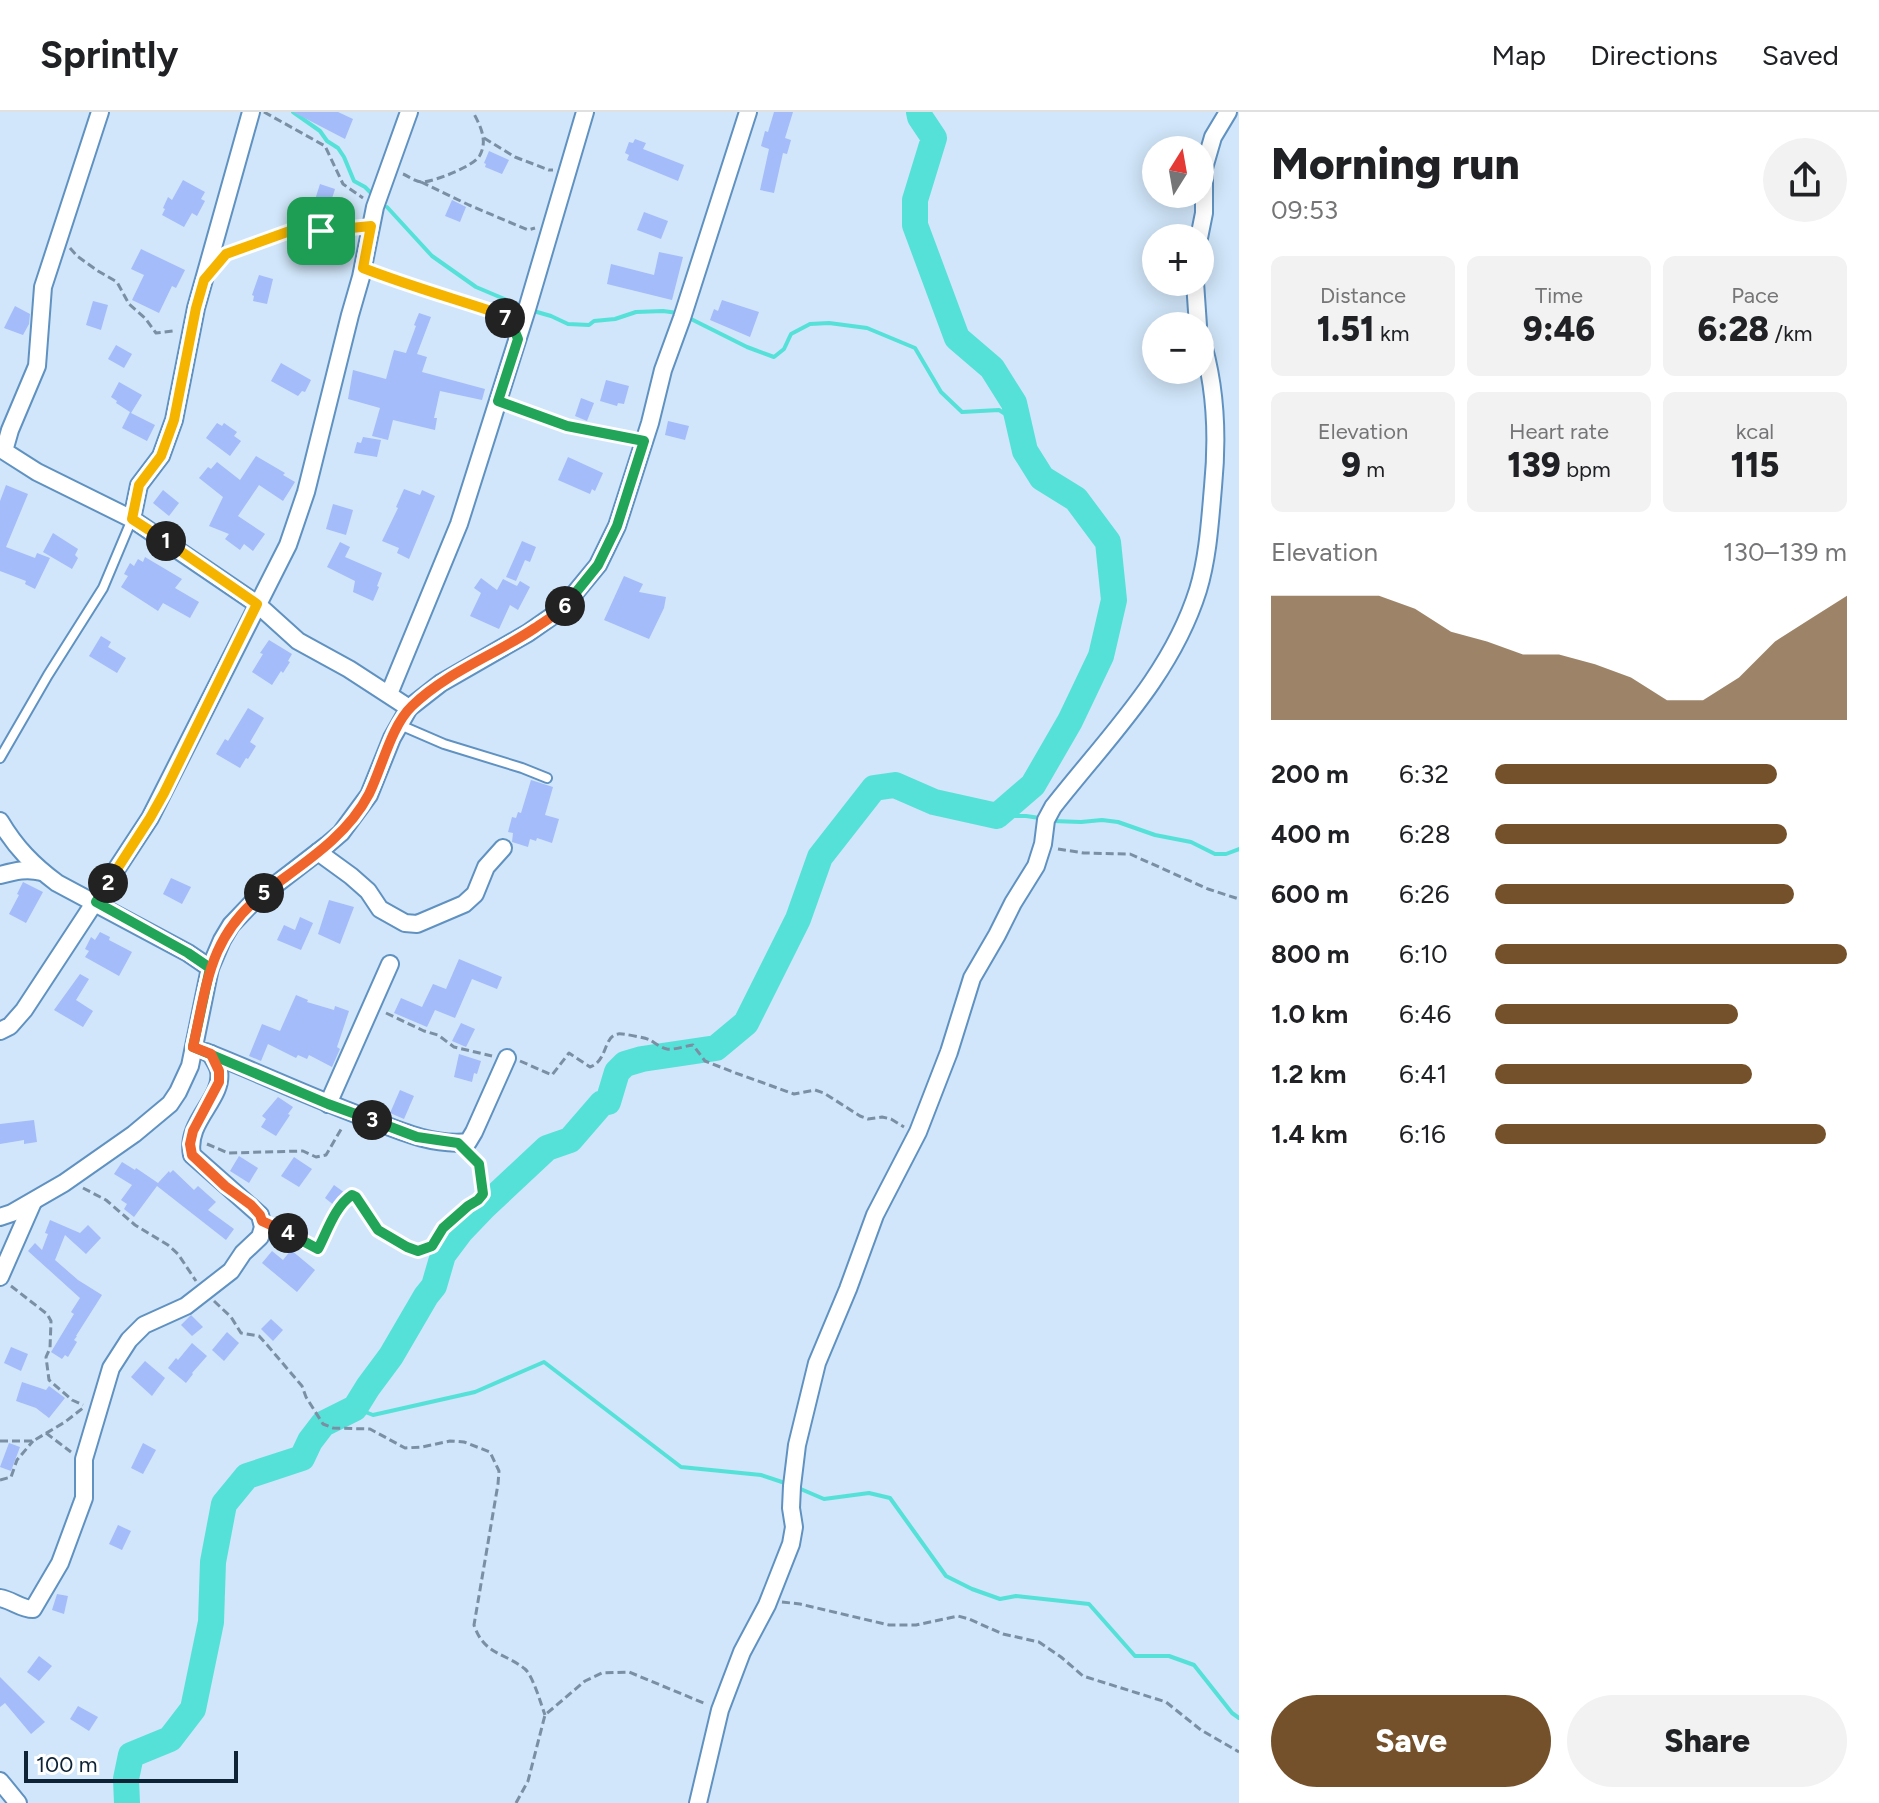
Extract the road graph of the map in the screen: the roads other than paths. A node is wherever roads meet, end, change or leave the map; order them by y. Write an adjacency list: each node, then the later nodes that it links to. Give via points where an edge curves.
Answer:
1 (100, 112): 9 (street, via 43,287 37,366)
2 (251, 112): 10 (street, via 196,308 174,420 161,456 139,485)
3 (409, 112): 11 (street, via 375,207 306,492 288,545)
4 (585, 112): 12 (street, via 459,524)
5 (748, 112): 13 (street, via 617,526 598,565 561,610)
6 (1228, 112): 7 (street, via 1204,168)
7 (1202, 224)
8 (1211, 384): 36 (street, via 1216,461 1211,520 1199,586 1185,625 1141,700 1053,807 1036,866 972,978 919,1129 875,1215 817,1363 797,1445 793,1535 720,1710)
9 (2, 455): 10 (street)
10 (132, 519): 11 (street); 15 (lane, via 103,588)
11 (257, 604): 12 (street, via 298,641); 22 (street, via 164,793)
12 (389, 694): 13 (street)
13 (409, 708): 14 (street)
14 (399, 725): 16 (lane); 19 (street, via 369,795 341,833)
15 (0, 758)
16 (547, 778)
17 (0, 821): 20 (street)
18 (503, 848): 19 (street, via 464,904 417,924 380,909 368,891)
19 (318, 852): 24 (street, via 242,912)
20 (42, 872): 21 (street); 22 (street)
21 (0, 875)
22 (96, 902): 24 (street); 25 (street, via 24,1010)
23 (390, 964): 29 (street)
24 (210, 968): 26 (street)
25 (0, 1031)
26 (193, 1047): 27 (street); 30 (street, via 190,1066 170,1104)
27 (211, 1054): 29 (street); 33 (street, via 219,1082 193,1131 192,1155 260,1215 260,1237 231,1271 186,1306 144,1325 129,1340 94,1403 84,1459 84,1498 60,1563 33,1609)
28 (507, 1058): 29 (street, via 468,1142 417,1137)
29 (328, 1104)
30 (33, 1202): 31 (street); 32 (street)
31 (0, 1217)
32 (5, 1281)
33 (0, 1598)
34 (0, 1781): 35 (street)
35 (18, 1803)
36 (698, 1803)

